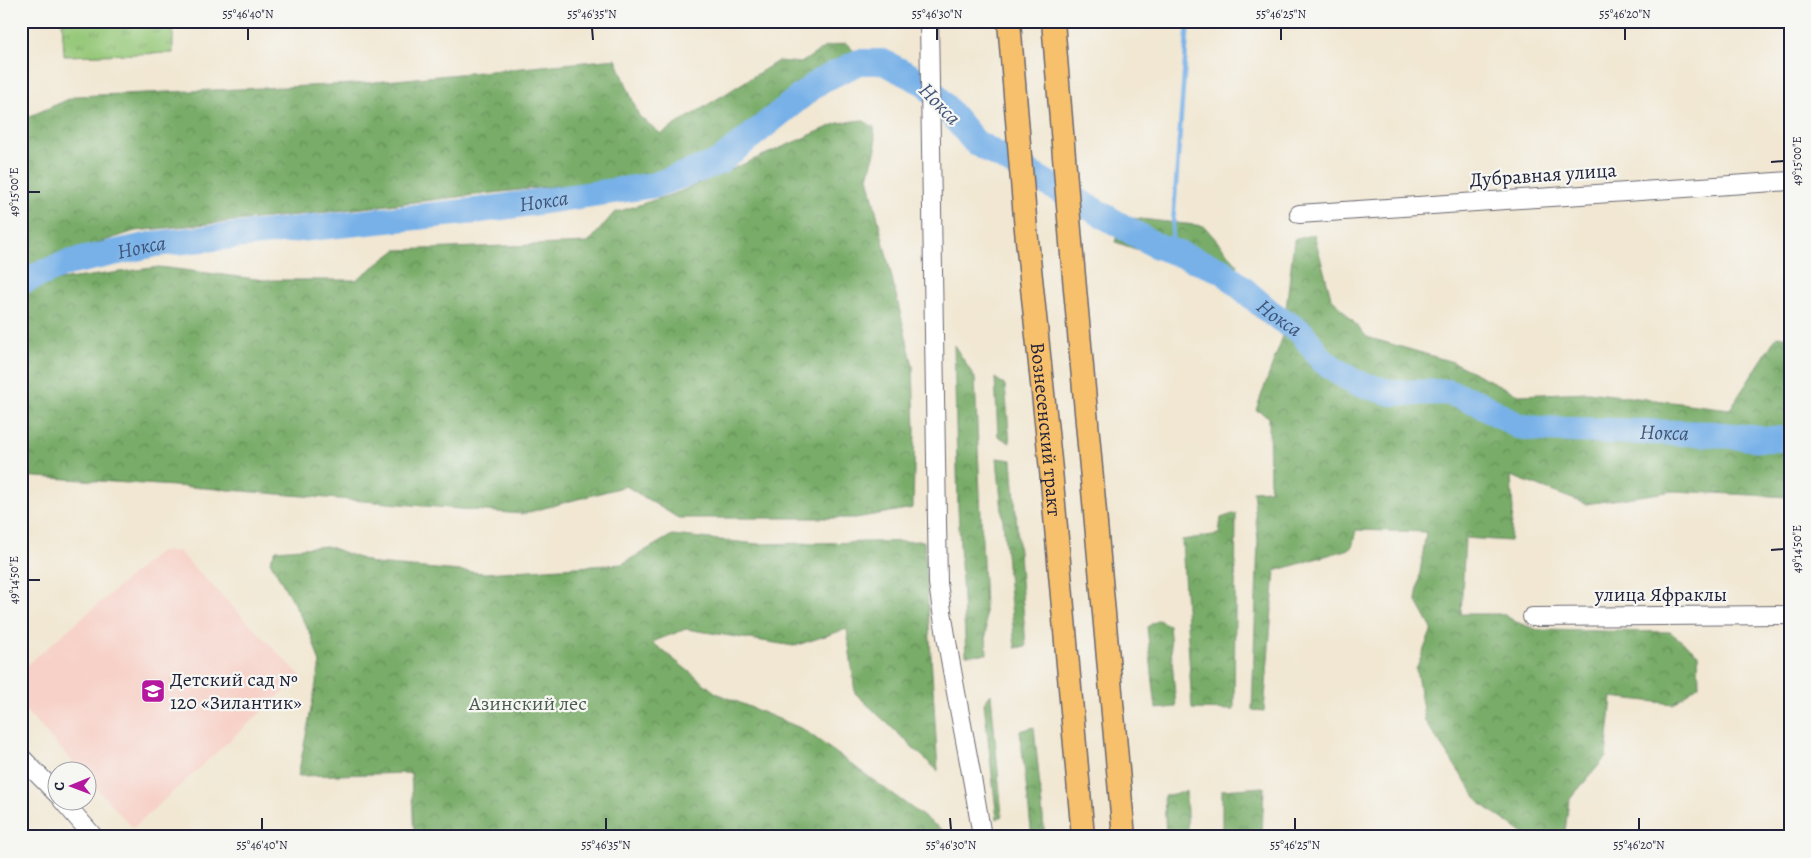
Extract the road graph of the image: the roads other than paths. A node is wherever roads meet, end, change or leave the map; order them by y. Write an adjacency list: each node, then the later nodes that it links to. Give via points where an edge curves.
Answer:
1 (929, 21): 12 (street, via 938,583 947,651)
2 (1010, 21): 13 (main road, Вознесенский тракт, via 1026,230)
3 (1054, 21): 14 (main road, Вознесенский тракт)
4 (1790, 181): 5 (street, Дубравная улица)
5 (1299, 214)
6 (1790, 615): 7 (street, улица Яфраклы)
7 (1532, 617)
8 (21, 758): 9 (street)
9 (48, 785)
10 (71, 810): 11 (street)
11 (94, 837)
12 (982, 837)
13 (1083, 837)
14 (1124, 837)

